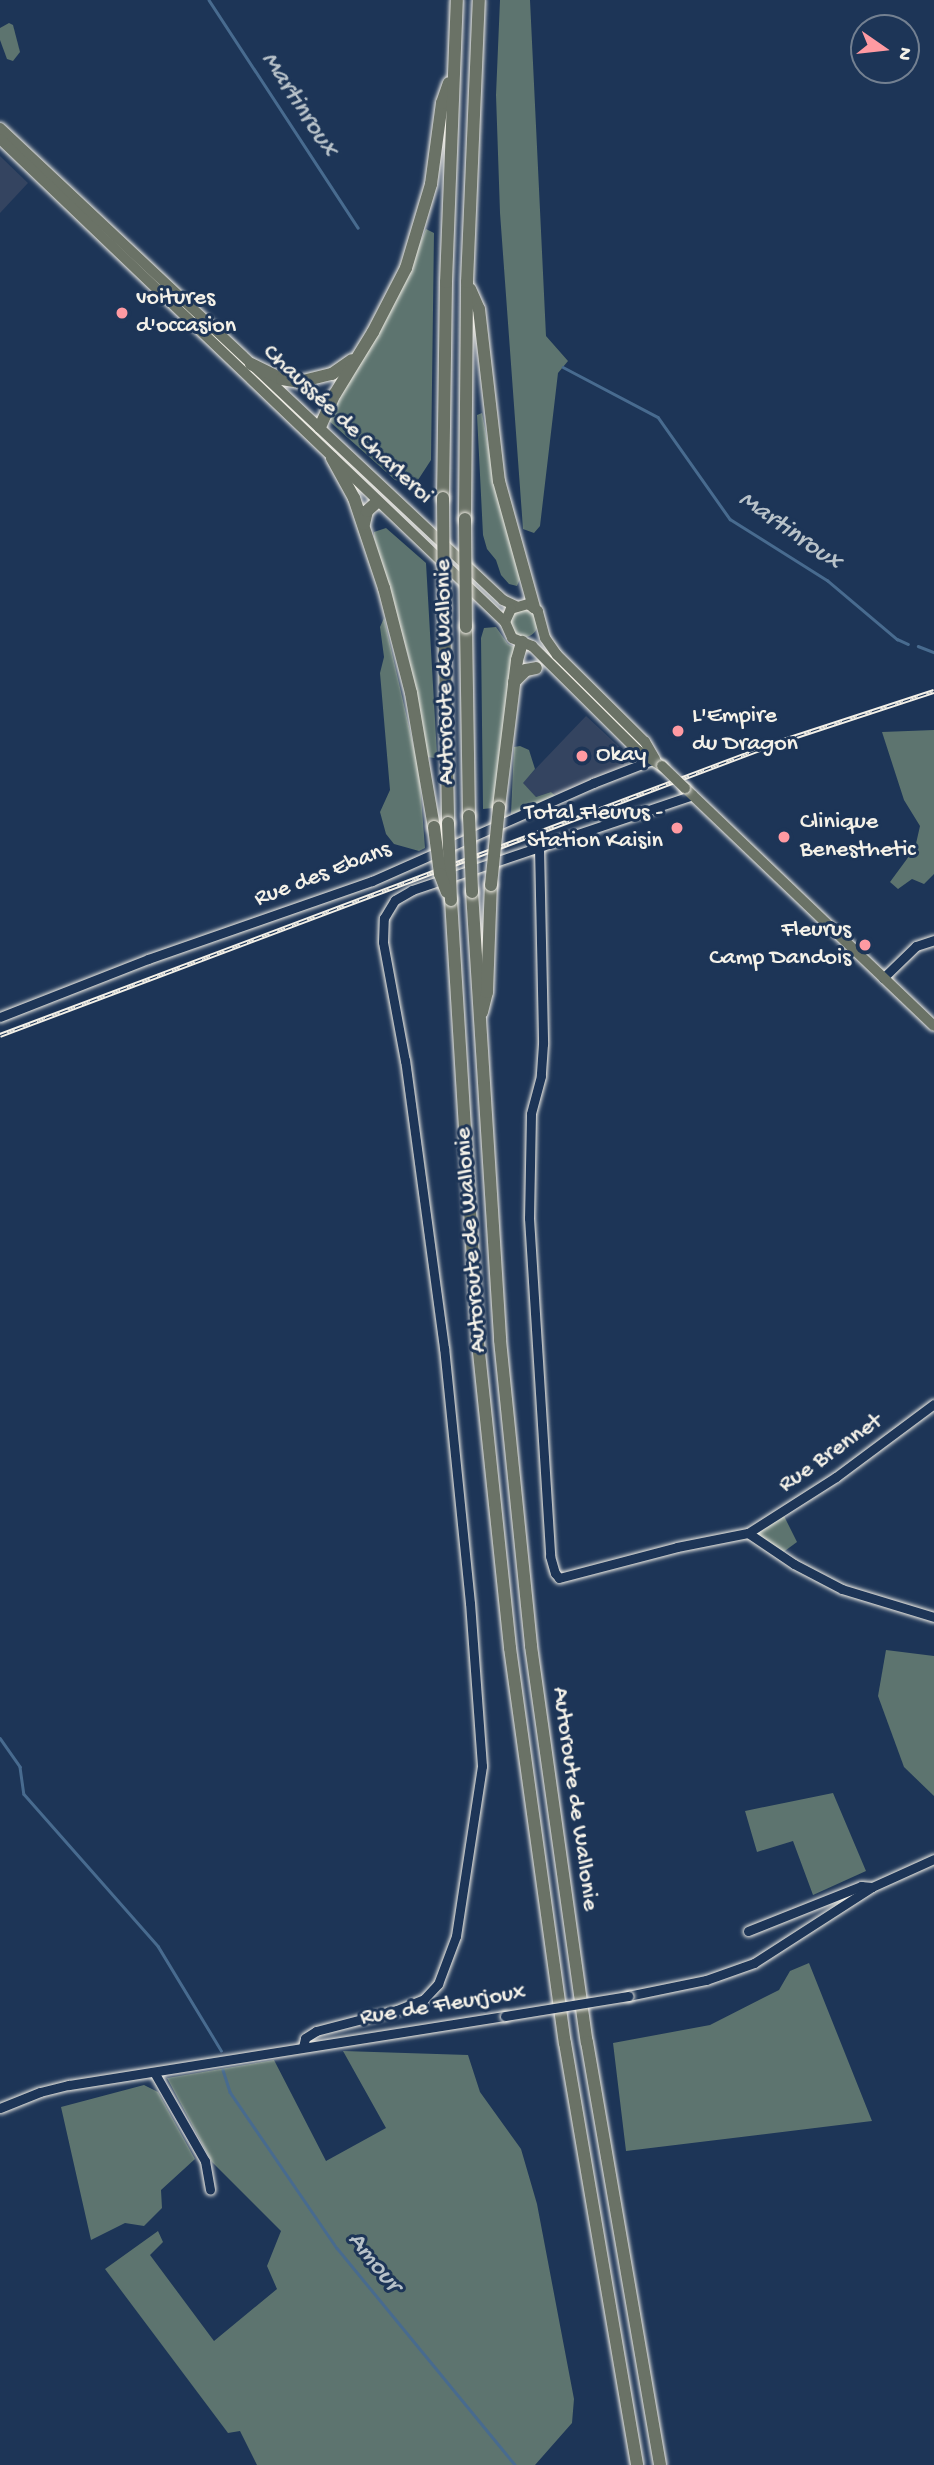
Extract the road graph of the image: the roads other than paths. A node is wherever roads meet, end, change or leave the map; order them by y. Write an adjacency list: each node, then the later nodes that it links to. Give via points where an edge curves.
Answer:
1 (457, 0): 3 (highway, Autoroute de Wallonie)
2 (479, 0): 6 (highway, Autoroute de Wallonie)
3 (453, 73): 7 (highway, via 442,103 431,184 415,241 389,304); 26 (highway, Autoroute de Wallonie, bridge, via 443,498)
4 (0, 128): 8 (main road, Chaussée de Charleroi)
5 (0, 139): 10 (main road, Chaussée de Charleroi)
6 (467, 282): 15 (highway, via 479,309 499,481); 30 (highway, Autoroute de Wallonie, bridge, via 466,627)
7 (358, 356): 8 (highway, via 332,374 299,382); 9 (highway)
8 (251, 364): 9 (main road, Chaussée de Charleroi)
9 (320, 427): 10 (main road); 11 (main road, Chaussée de Charleroi)
10 (327, 454): 12 (main road, Chaussée de Charleroi); 13 (highway, via 349,487)
11 (398, 501): 12 (main road); 14 (main road, Chaussée de Charleroi, via 503,600)
12 (377, 502): 13 (highway, via 367,511); 16 (main road, Chaussée de Charleroi)
13 (364, 524): 26 (highway, bridge, via 411,693 440,874)
14 (516, 606): 15 (main road); 16 (main road)
15 (534, 607): 17 (main road, via 542,616)
16 (505, 622): 18 (main road, via 512,638)
17 (543, 628): 18 (main road, via 535,639); 22 (main road, via 557,654)
18 (522, 642): 20 (highway); 21 (main road, via 538,651)
19 (536, 668): 20 (highway, via 526,670); 21 (main road, via 547,668)
20 (514, 682): 30 (highway, bridge, via 491,885 487,992)
21 (590, 703): 22 (main road)
22 (617, 722): 23 (main road, via 645,742)
23 (659, 763): 24 (main road, bridge); 29 (street, Rue des Ebans, via 593,783 372,881 148,958)
24 (689, 792): 25 (street); 28 (main road)
25 (539, 847): 33 (street, via 543,1044 531,1114 528,1218 552,1566 559,1578); 38 (street, via 412,891 396,900 384,918 383,942 405,1061 444,1348 482,1766 456,1936 438,1984 424,1999 397,2010 316,2031 305,2038)
26 (451, 900): 42 (highway, Autoroute de Wallonie, via 478,1342 510,1648 557,1989)
27 (934, 940): 28 (street, via 916,946)
28 (883, 978): 31 (main road)
29 (0, 1017)
30 (478, 1026): 43 (highway, Autoroute de Wallonie, via 500,1340 531,1646 597,2101)
31 (934, 1026)
32 (934, 1404): 33 (street, Rue Brennet, via 836,1478)
33 (748, 1533): 34 (street, via 842,1590)
34 (934, 1617)
35 (934, 1859): 36 (street, Rue de Fleurjoux)
36 (872, 1887): 37 (street, Rue de Fleurjoux, via 861,1886); 38 (street, Rue de Fleurjoux, bridge, via 754,1963 706,1980)
37 (748, 1931)
38 (303, 2047): 39 (street, Rue de Fleurjoux)
39 (154, 2072): 40 (street, Rue de Fleurjoux, via 40,2092); 41 (street, via 205,2161)
40 (0, 2108)
41 (210, 2190)
42 (636, 2465)
43 (660, 2465)

